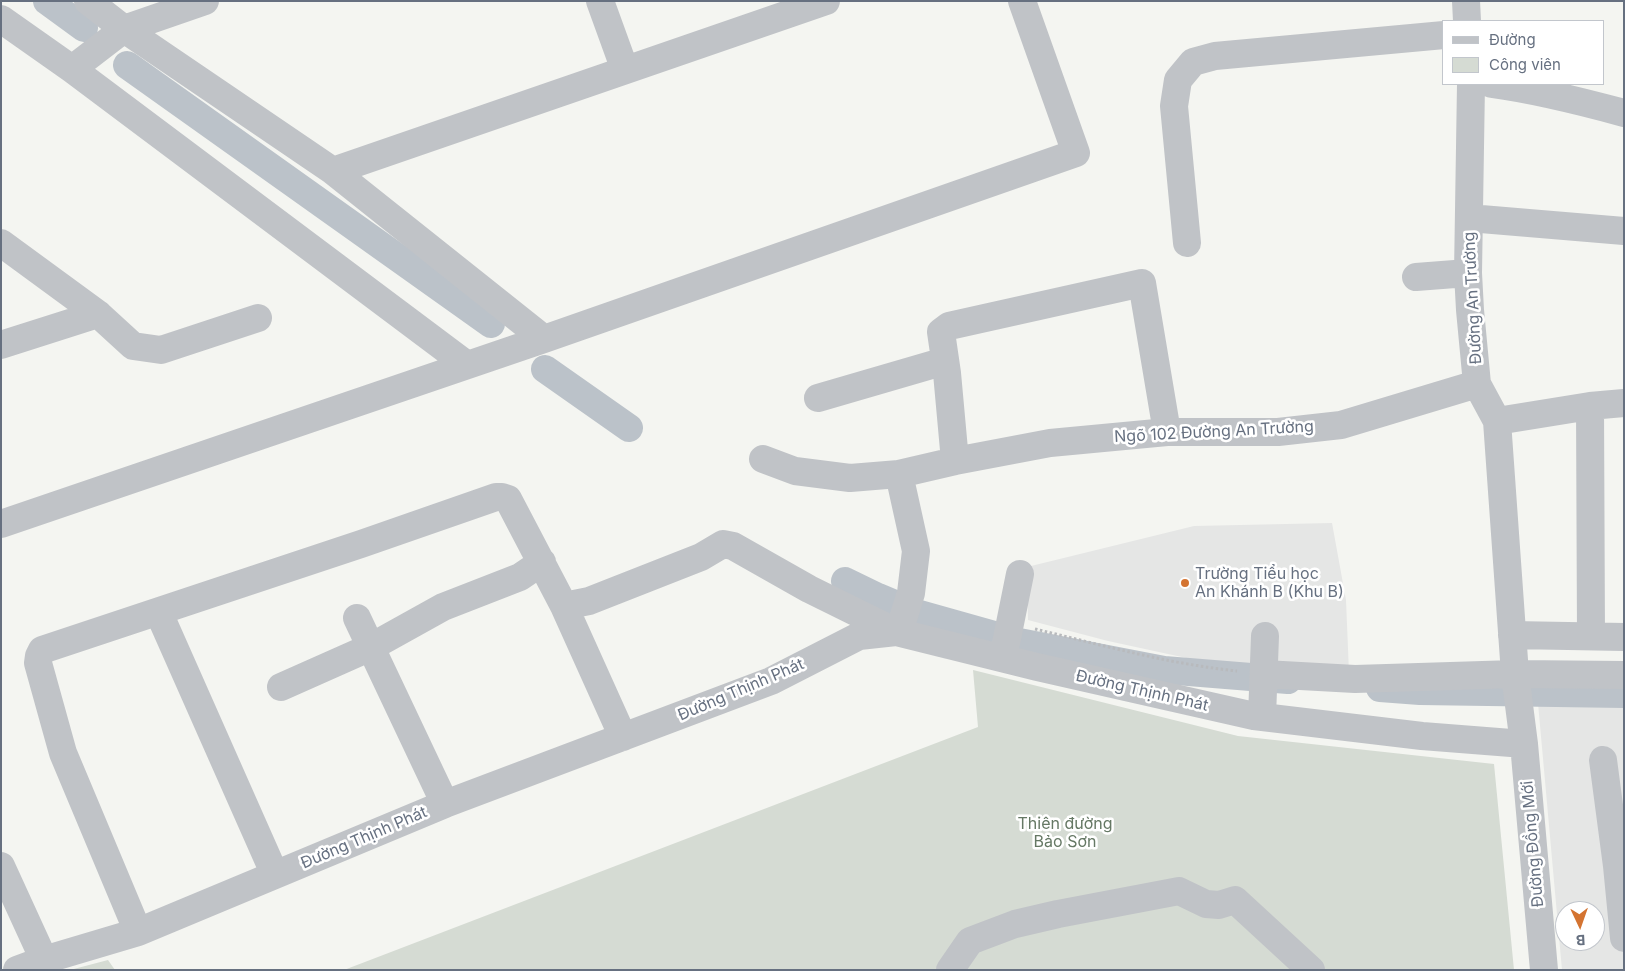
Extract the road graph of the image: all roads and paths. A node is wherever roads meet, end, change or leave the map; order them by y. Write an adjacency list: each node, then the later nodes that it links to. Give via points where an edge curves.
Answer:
1 (88, 1): 9 (street)
2 (205, 1): 9 (street)
3 (600, 1): 12 (street)
4 (1022, 1): 25 (street, via 1076,153)
5 (1466, 1): 8 (street)
6 (821, 2): 12 (street)
7 (1, 19): 11 (street)
8 (1466, 20)
9 (124, 29): 11 (street); 16 (street)
10 (1442, 35): 20 (street, via 1216,56 1193,62 1178,80 1174,106)
11 (72, 69): 28 (street)
12 (625, 70): 16 (street)
13 (1471, 85): 17 (street, Đường An Trường)
14 (1501, 85): 15 (street)
15 (1624, 113)
16 (333, 171): 25 (street)
17 (1470, 218): 18 (street); 21 (street, Đường An Trường)
18 (1624, 231)
19 (1, 243): 23 (street)
20 (1187, 243)
21 (1468, 273): 22 (street); 29 (street, Đường An Trường)
22 (1416, 277)
23 (98, 314): 24 (street, via 133,346 161,350); 26 (street)
24 (258, 318)
25 (544, 339): 28 (street)
26 (1, 345)
27 (945, 361): 30 (street); 34 (street, Ngõ 102 Đường An Trường, via 941,332 950,326 1142,283); 36 (street, Ngõ 102 Đường An Trường)
28 (467, 365): 38 (street)
29 (1477, 384): 33 (street, Đường An Trường); 34 (street, Ngõ 102 Đường An Trường, via 1341,425 1278,432)
30 (818, 398)
31 (1624, 403): 32 (street)
32 (1590, 406): 33 (street); 47 (street)
33 (1497, 421): 45 (street, Đường An Trường)
34 (1167, 432): 36 (street, Ngõ 102 Đường An Trường, via 1050,444)
35 (763, 459): 37 (street, via 795,471 850,478)
36 (955, 461): 37 (street, Ngõ 102 Đường An Trường)
37 (899, 474): 44 (street, via 916,551)
38 (1, 524)
39 (542, 562): 41 (street); 42 (street, via 508,499 496,497); 50 (street, via 520,577 443,607)
40 (1020, 574): 49 (street)
41 (564, 606): 44 (street, via 589,601 701,558 723,544 733,546 809,589); 57 (street)
42 (159, 612): 61 (street); 62 (street, via 42,650 38,663 63,753)
43 (357, 618): 50 (street)
44 (903, 619): 49 (street, Đường Thịnh Phát); 57 (street, Đường Thịnh Phát, via 859,636 771,681)
45 (1512, 635): 47 (street); 53 (street, Đường An Trường)
46 (1265, 636): 51 (street)
47 (1591, 636): 48 (street)
48 (1624, 637)
49 (1007, 640): 51 (path, via 1119,649 1203,667); 55 (street, Đường Thịnh Phát, via 1037,667)
50 (371, 647): 54 (street); 59 (street)
51 (1264, 675): 53 (street); 55 (street)
52 (1624, 675): 53 (street)
53 (1515, 680): 56 (street, Đường Đồng Mới)
54 (281, 687)
55 (1262, 716): 56 (street, Đường Thịnh Phát, via 1422,736)
56 (1522, 731): 68 (street, Đường Đồng Mới)
57 (623, 737): 59 (street, Đường Thịnh Phát)
58 (1603, 760): 63 (street)
59 (445, 804): 61 (street, Đường Thịnh Phát)
60 (1, 866): 64 (street)
61 (275, 875): 62 (street, Đường Thịnh Phát)
62 (138, 932): 64 (street, Đường Thịnh Phát)
63 (1624, 938)
64 (44, 960): 65 (street, Đường Thịnh Phát)
65 (17, 970)
66 (950, 970): 67 (street, via 970,941 1016,924 1179,891 1206,904 1219,905 1235,900)
67 (1311, 970)
68 (1544, 970)

